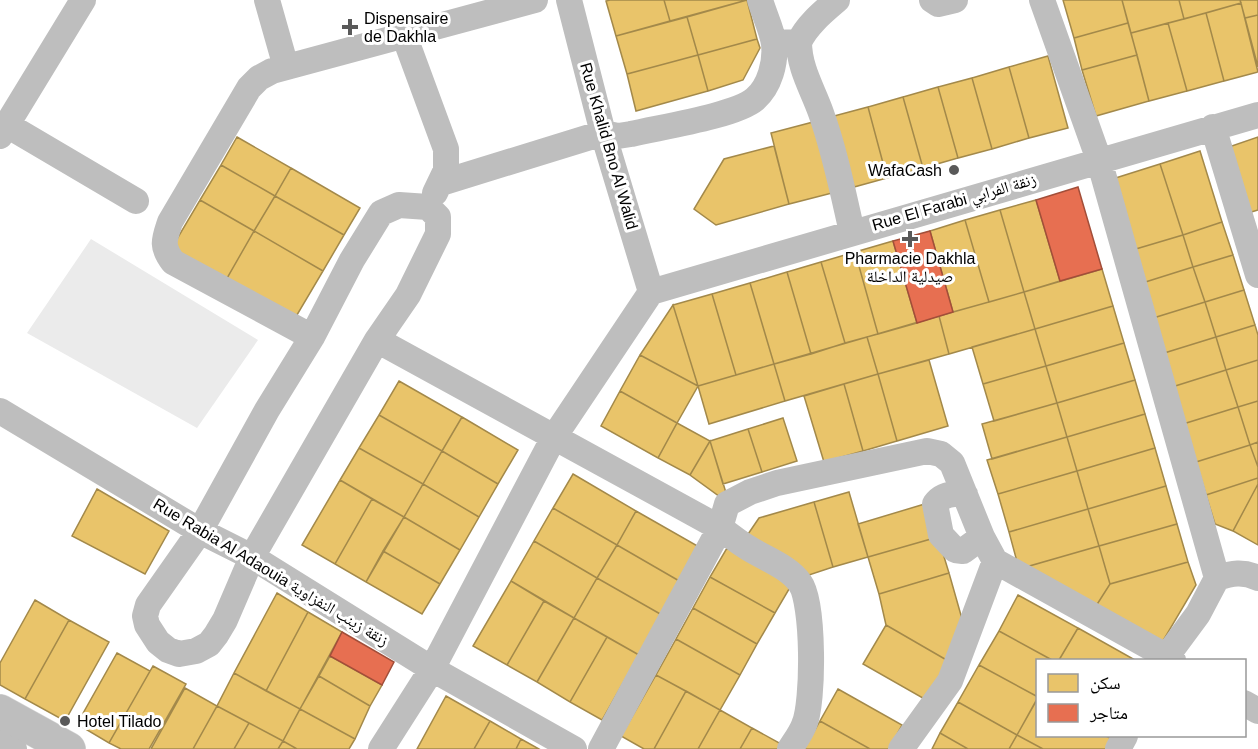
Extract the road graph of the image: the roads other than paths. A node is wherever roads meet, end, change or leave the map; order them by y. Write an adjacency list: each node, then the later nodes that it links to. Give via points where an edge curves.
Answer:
1 (82, 0): 16 (street)
2 (267, 0): 13 (street)
3 (535, 0): 10 (street)
4 (569, 0): 17 (street, Rue Khalid Bno Al Walid)
5 (760, 0): 12 (street)
6 (837, 0): 11 (street, via 803,33)
7 (932, 0): 8 (street, via 938,4)
8 (955, 0)
9 (1042, 0): 18 (street)
10 (404, 35): 13 (street); 19 (street, via 446,149 446,170)
11 (800, 42): 12 (street); 22 (street)
12 (774, 43): 17 (street, via 774,65 768,80 756,98 740,108 632,134)
13 (286, 67): 26 (street, via 259,78 249,87 170,222 165,251 173,262)
14 (1258, 115): 15 (street, Rue El Farabi زنقة الفرابي)
15 (1213, 127): 18 (street, Rue El Farabi زنقة الفرابي); 23 (street)
16 (4, 131): 20 (street)
17 (603, 133): 19 (street); 25 (street, Rue Khalid Bno Al Walid)
18 (1099, 160): 22 (street, Rue El Farabi زنقة الفرابي); 37 (street)
19 (441, 183): 21 (street)
20 (136, 201)
21 (428, 207): 26 (street, via 399,205 381,213); 27 (street, via 438,217 438,234 408,295)
22 (852, 232): 25 (street, Rue El Farabi زنقة الفرابي)
23 (1253, 235): 24 (street)
24 (1258, 275)
25 (651, 292): 29 (street)
26 (312, 337): 32 (street)
27 (377, 340): 29 (street); 34 (street)
28 (0, 411): 32 (street, Rue Rabia Al Adaouia زنقة زينب النفزاوية)
29 (554, 437): 31 (street); 39 (street)
30 (965, 494): 31 (street, via 952,464 941,454 927,451 750,492 727,504); 33 (street); 33 (street, via 939,498 935,504 941,535 955,550 963,551)
31 (720, 528): 46 (street); 47 (street, via 780,566 800,582 806,595 811,631 809,703 805,724)
32 (200, 531): 34 (street, Rue Rabia Al Adaouia زنقة زينب النفزاوية); 34 (street, via 148,605 145,616 147,625 168,650 188,654 209,644 225,620)
33 (982, 537): 35 (street)
34 (252, 557): 39 (street, Rue Rabia Al Adaouia زنقة زينب النفزاوية)
35 (995, 561): 38 (street); 48 (street, via 950,681)
36 (1255, 572): 37 (street)
37 (1217, 578): 38 (street)
38 (1168, 659)
39 (432, 669): 44 (street); 45 (street, Rue Rabia Al Adaouia زنقة زينب النفزاوية)
40 (0, 711): 43 (main road)
41 (0, 742): 42 (street)
42 (14, 749)
43 (69, 749)
44 (381, 749)
45 (574, 749)
46 (601, 749)
47 (790, 749)
48 (901, 749)

